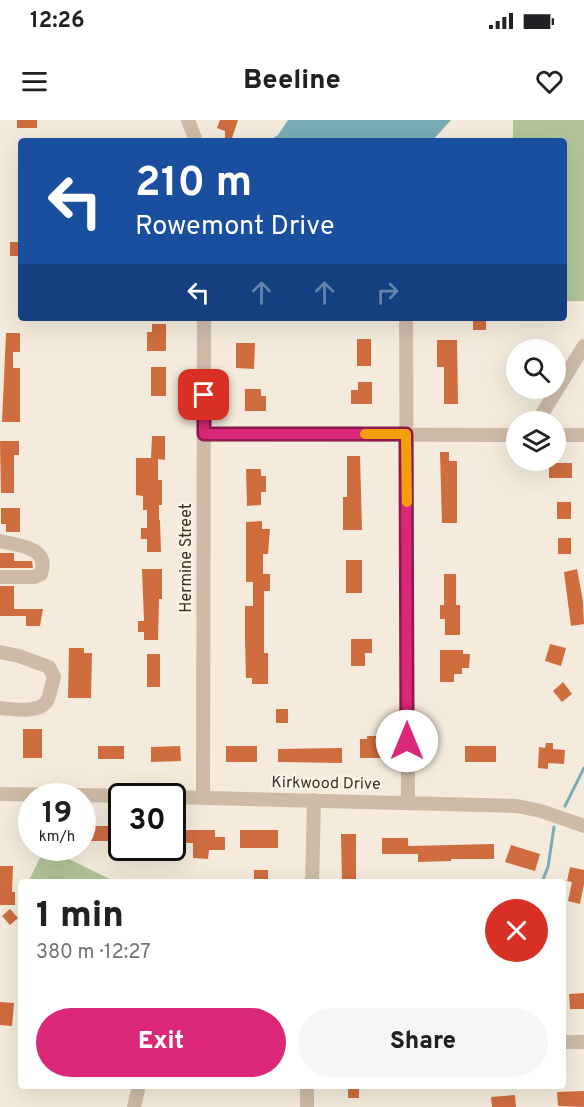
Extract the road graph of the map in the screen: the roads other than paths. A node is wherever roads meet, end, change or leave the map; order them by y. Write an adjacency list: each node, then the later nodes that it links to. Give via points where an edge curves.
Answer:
1 (188, 120): 2 (street)
2 (195, 138)
3 (204, 321): 7 (street, Hermine Street)
4 (406, 321): 8 (street)
5 (584, 346): 6 (street)
6 (544, 411)
7 (204, 434): 8 (street); 19 (street, Hermine Street)
8 (406, 434): 9 (street); 21 (street)
9 (506, 435)
10 (566, 435): 11 (street)
11 (584, 435)
12 (0, 541): 13 (street, via 39,553 44,565 41,574 34,578)
13 (0, 578)
14 (0, 652): 15 (street, via 49,668 54,677 46,702 39,707)
15 (0, 708)
16 (0, 794): 17 (street)
17 (108, 796)
18 (186, 797): 19 (street, Kirkwood Drive)
19 (203, 798): 20 (street, Kirkwood Drive)
20 (314, 800): 21 (street, Kirkwood Drive); 23 (street)
21 (408, 802): 22 (street, Kirkwood Drive, via 517,806)
22 (584, 826)
23 (312, 879)
24 (566, 1042): 25 (street)
25 (584, 1042)
26 (138, 1089): 28 (street)
27 (308, 1089): 29 (street)
28 (134, 1107)
29 (307, 1107)

